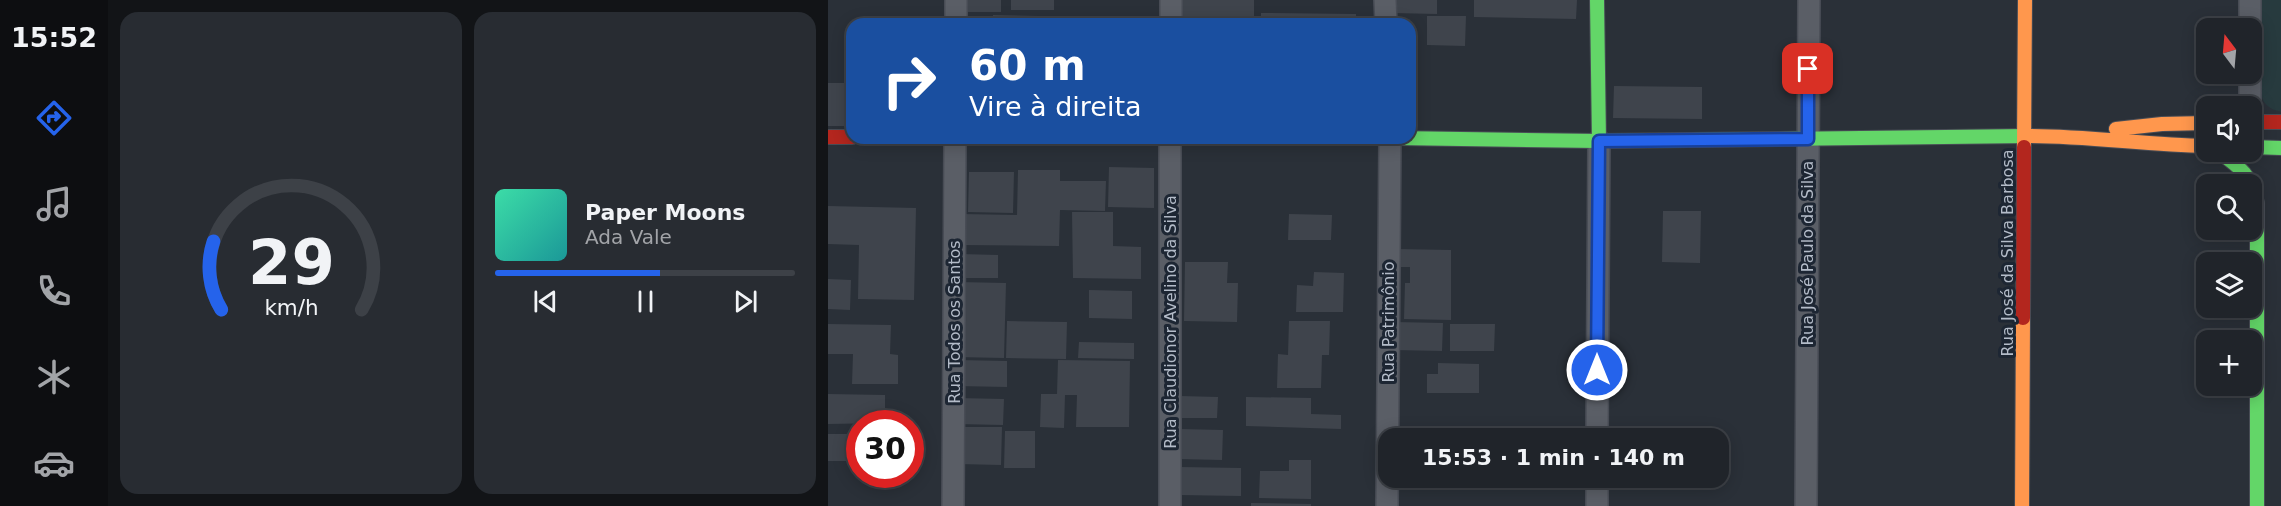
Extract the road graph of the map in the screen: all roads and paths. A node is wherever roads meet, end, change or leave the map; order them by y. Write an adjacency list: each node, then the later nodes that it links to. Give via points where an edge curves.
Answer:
1 (956, 0): 8 (street)
2 (1171, 0): 9 (street)
3 (1385, 0): 10 (street)
4 (1598, 0): 21 (main road)
5 (1809, 0): 20 (street, Rua José Paulo da Silva)
6 (2025, 0): 15 (main road, Rua José da Silva Barbosa)
7 (2250, 0): 11 (street)
8 (956, 18)
9 (1171, 18)
10 (1386, 18)
11 (2250, 18)
12 (2262, 122): 13 (main road)
13 (2281, 122)
14 (2196, 123): 16 (main road)
15 (2024, 136): 16 (main road); 20 (main road); 36 (main road, Rua José da Silva Barbosa)
16 (2054, 136): 25 (main road)
17 (828, 137): 18 (main road)
18 (846, 137)
19 (1416, 138): 21 (main road)
20 (1808, 139): 21 (main road); 35 (street, Rua José Paulo da Silva)
21 (1599, 141): 29 (street)
22 (955, 144): 31 (street, Rua Todos os Santos)
23 (1170, 144): 32 (street, Rua Claudionor Avelino da Silva)
24 (1390, 144): 33 (street, Rua Patrimônio)
25 (2196, 146)
26 (2262, 147): 27 (main road)
27 (2281, 148)
28 (2232, 162): 37 (main road, via 2247,173 2258,203)
29 (1597, 428)
30 (1597, 488): 34 (street)
31 (953, 506)
32 (1170, 506)
33 (1387, 506)
34 (1597, 506)
35 (1806, 506)
36 (2022, 506)
37 (2257, 506)

